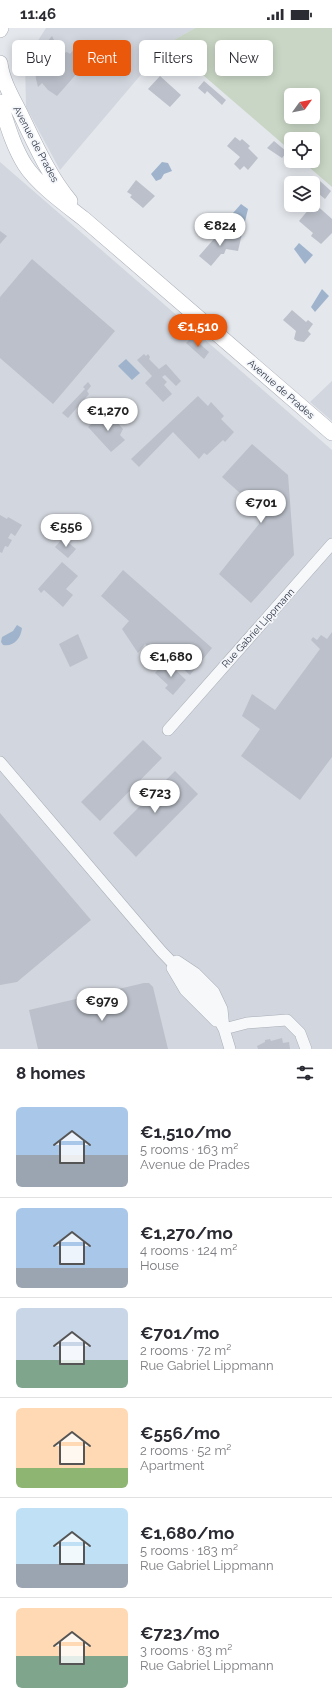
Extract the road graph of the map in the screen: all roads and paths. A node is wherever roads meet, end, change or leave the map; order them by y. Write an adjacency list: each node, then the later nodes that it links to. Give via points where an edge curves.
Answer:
1 (0, 63): 3 (main road, Avenue de Prades, via 11,96 40,153 62,191)
2 (0, 102): 3 (main road, Avenue de Prades, via 11,136 26,166 57,199)
3 (84, 219): 4 (main road, Avenue de Prades)
4 (332, 433)
5 (332, 544): 6 (street, Rue Gabriel Lippmann)
6 (168, 730)
7 (0, 762): 8 (street)
8 (161, 951): 9 (street, via 185,990); 9 (street, via 196,973 214,992 222,1009)
9 (224, 1029): 10 (street); 11 (street, via 247,1023 287,1020 300,1034)
10 (230, 1049)
11 (306, 1049)

